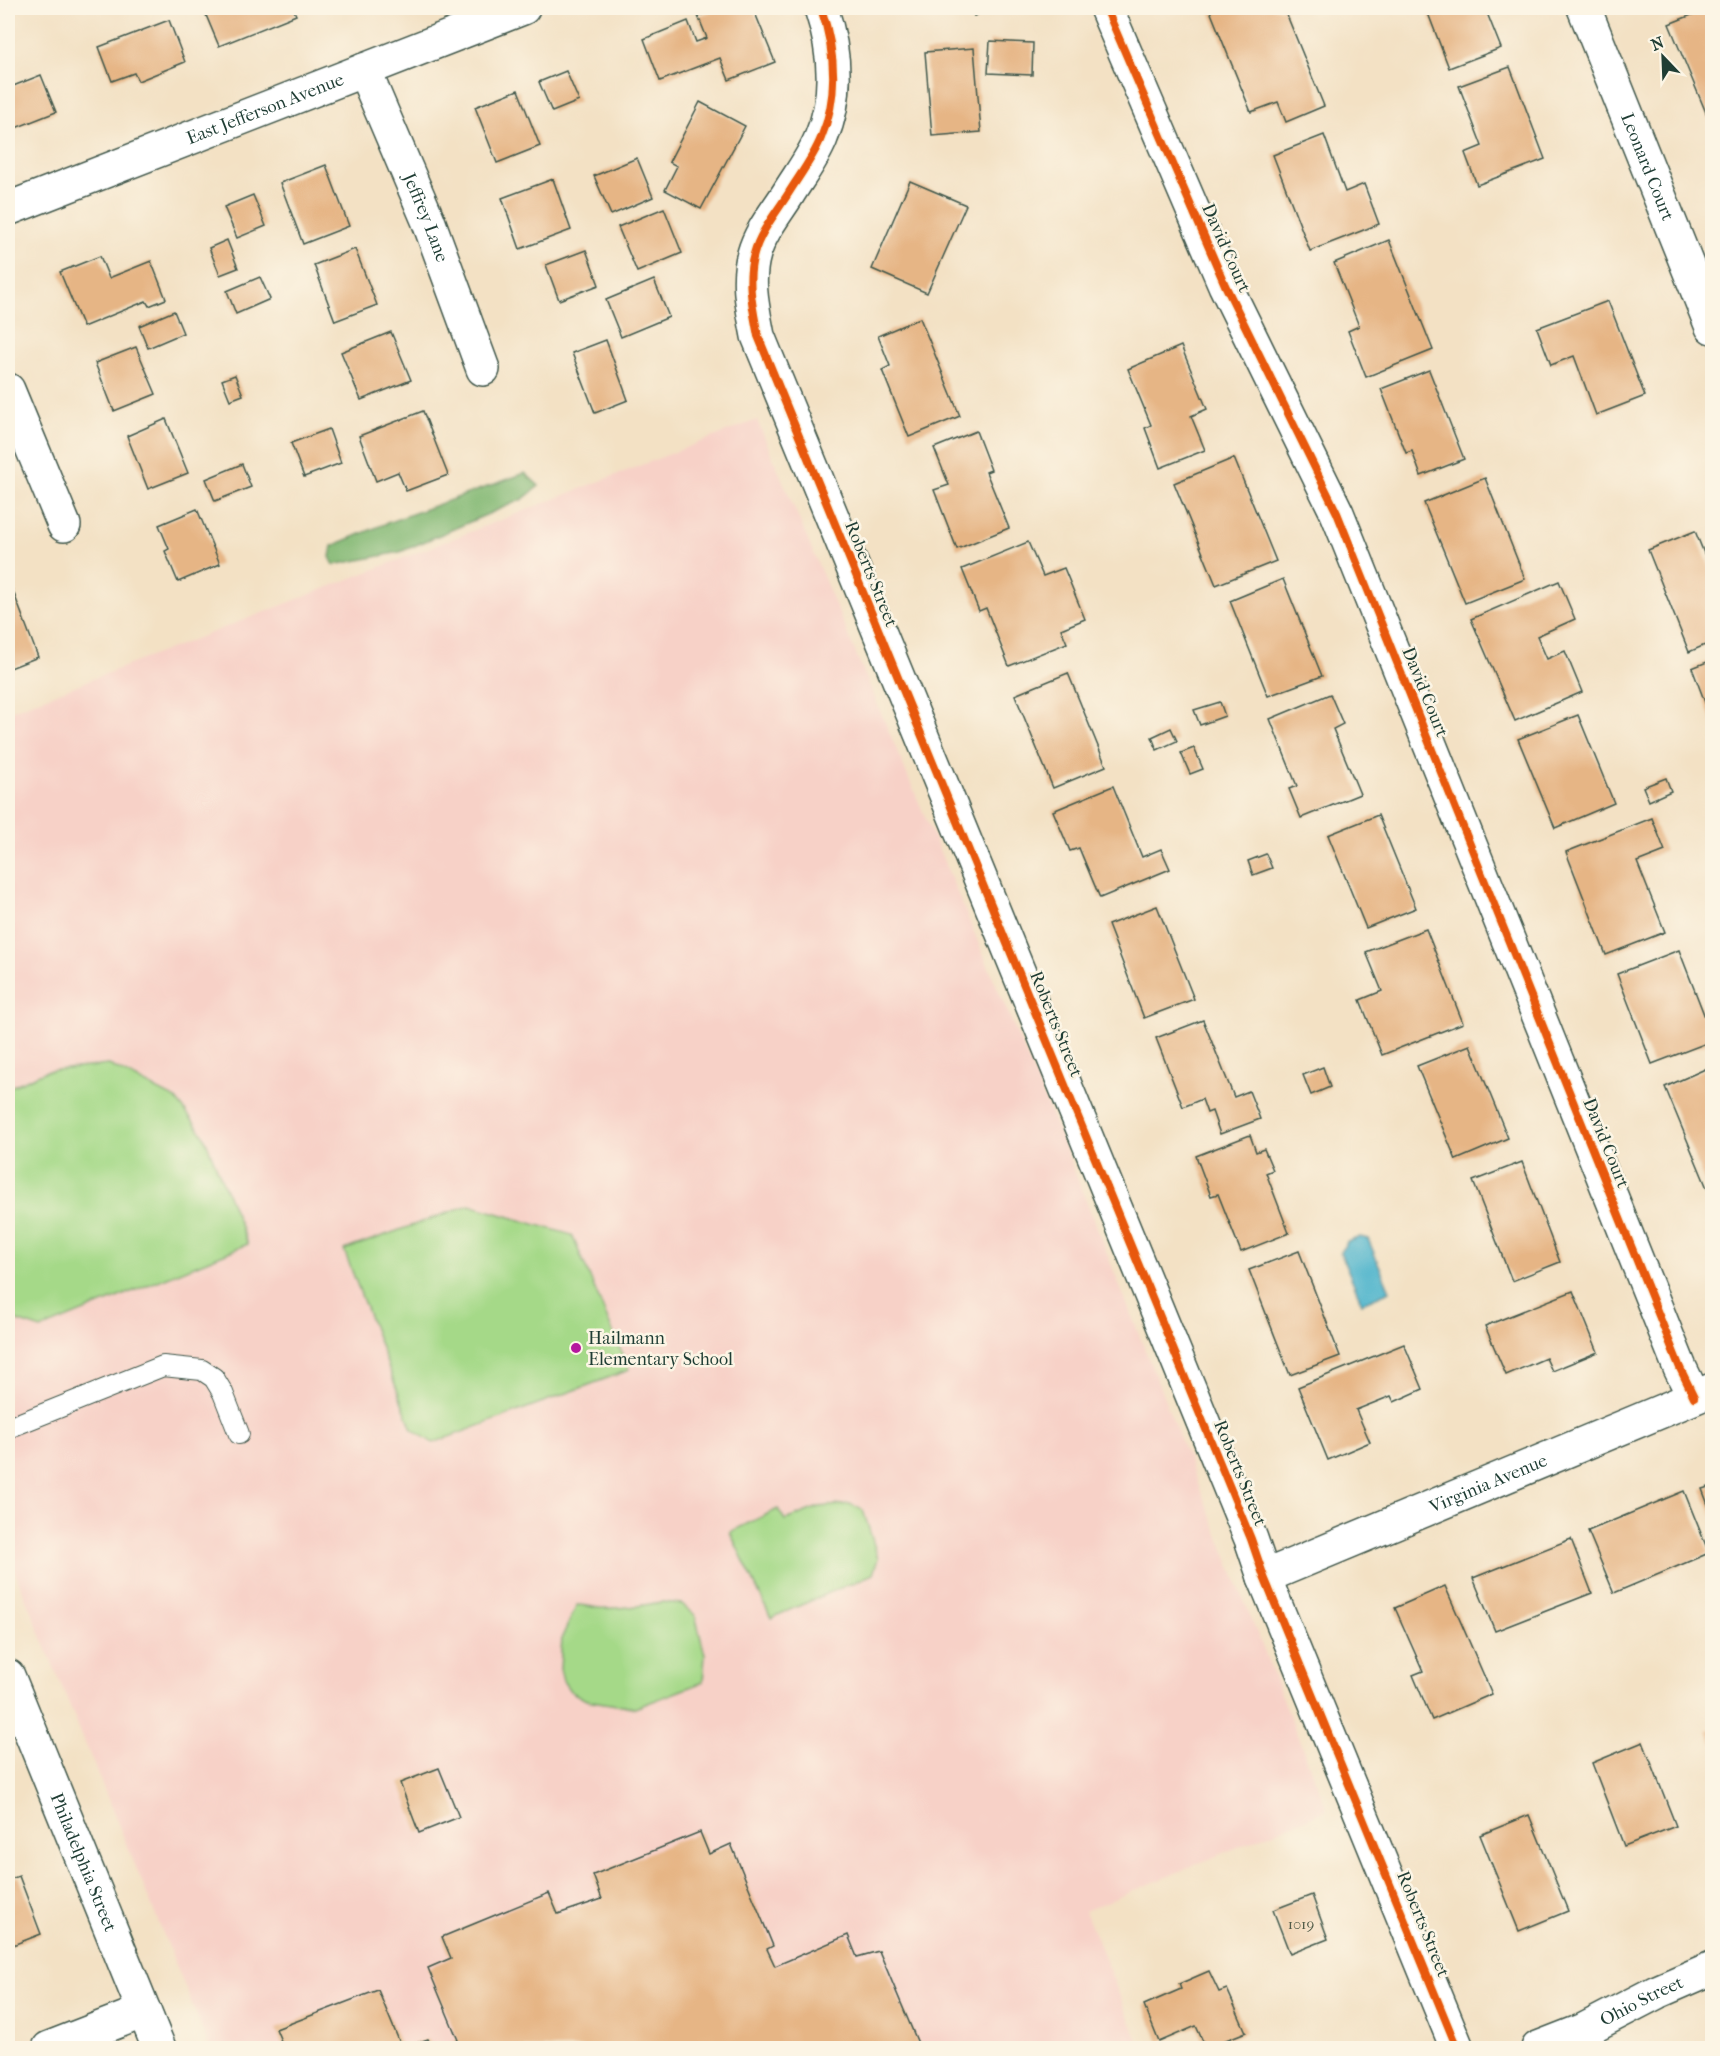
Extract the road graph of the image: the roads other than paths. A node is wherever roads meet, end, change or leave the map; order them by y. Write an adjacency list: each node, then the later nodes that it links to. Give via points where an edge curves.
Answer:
1 (523, 8): 5 (street, East Jefferson Avenue)
2 (821, 8): 14 (street, Roberts Street, via 829,32 832,99 821,138 754,253 750,275 758,336)
3 (1106, 8): 11 (street, David Court, via 1225,285 1337,513 1676,1357)
4 (1584, 8): 7 (street, Leonard Court)
5 (364, 70): 6 (street, East Jefferson Avenue); 8 (street, Jeffrey Lane, via 428,220)
6 (8, 209)
7 (1713, 327)
8 (483, 369)
9 (8, 390): 10 (street)
10 (64, 525)
11 (1703, 1393): 14 (street, Virginia Avenue)
12 (8, 1428): 13 (lane, via 163,1366 202,1370 214,1378)
13 (239, 1434)
14 (1264, 1577): 20 (street, Roberts Street)
15 (8, 1676): 17 (street, Philadelphia Street)
16 (1713, 1968): 21 (street, Ohio Street)
17 (144, 2010): 18 (street); 19 (street, Philadelphia Street)
18 (49, 2049)
19 (159, 2049)
20 (1457, 2049)
21 (1538, 2049)

